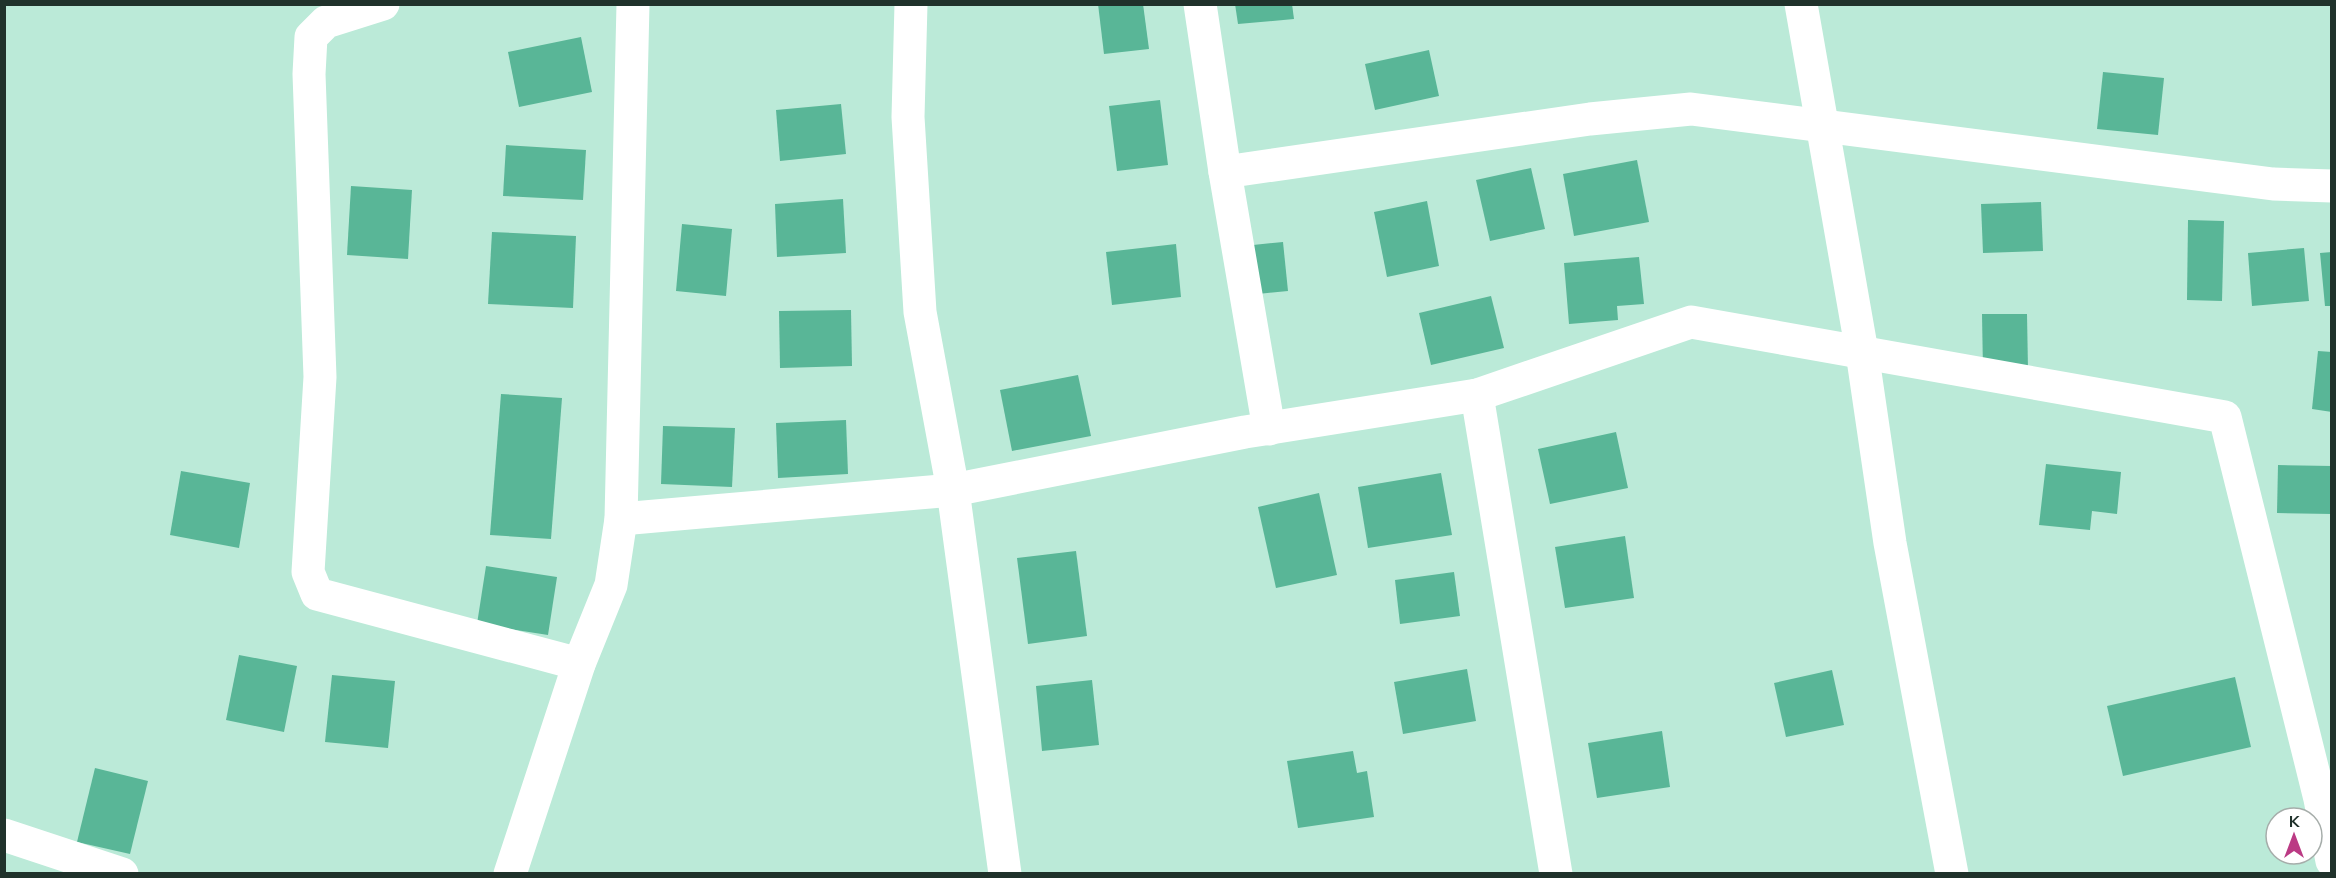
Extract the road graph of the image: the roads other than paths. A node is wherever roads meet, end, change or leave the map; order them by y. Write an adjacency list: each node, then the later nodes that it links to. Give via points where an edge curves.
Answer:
1 (383, 4): 14 (street, via 326,22 311,37 320,377 308,572 316,594)
2 (633, 4): 13 (street)
3 (911, 4): 12 (street, via 908,117 920,312)
4 (1200, 4): 7 (street)
5 (1801, 4): 6 (street)
6 (1822, 126): 7 (street, via 1691,109 1590,119); 8 (street, via 2272,184); 9 (street)
7 (1225, 172): 11 (street)
8 (2331, 186)
9 (1862, 352): 10 (street, via 1691,322); 16 (street, via 2225,417 2320,799); 21 (street, via 1890,543)
10 (1477, 395): 11 (street); 20 (street)
11 (1269, 429): 12 (street)
12 (953, 490): 13 (street); 19 (street)
13 (621, 519): 14 (street, via 611,585)
14 (579, 664): 18 (street)
15 (4, 835): 17 (street)
16 (2331, 861)
17 (122, 873)
18 (510, 873)
19 (1005, 873)
20 (1556, 873)
21 (1952, 873)

